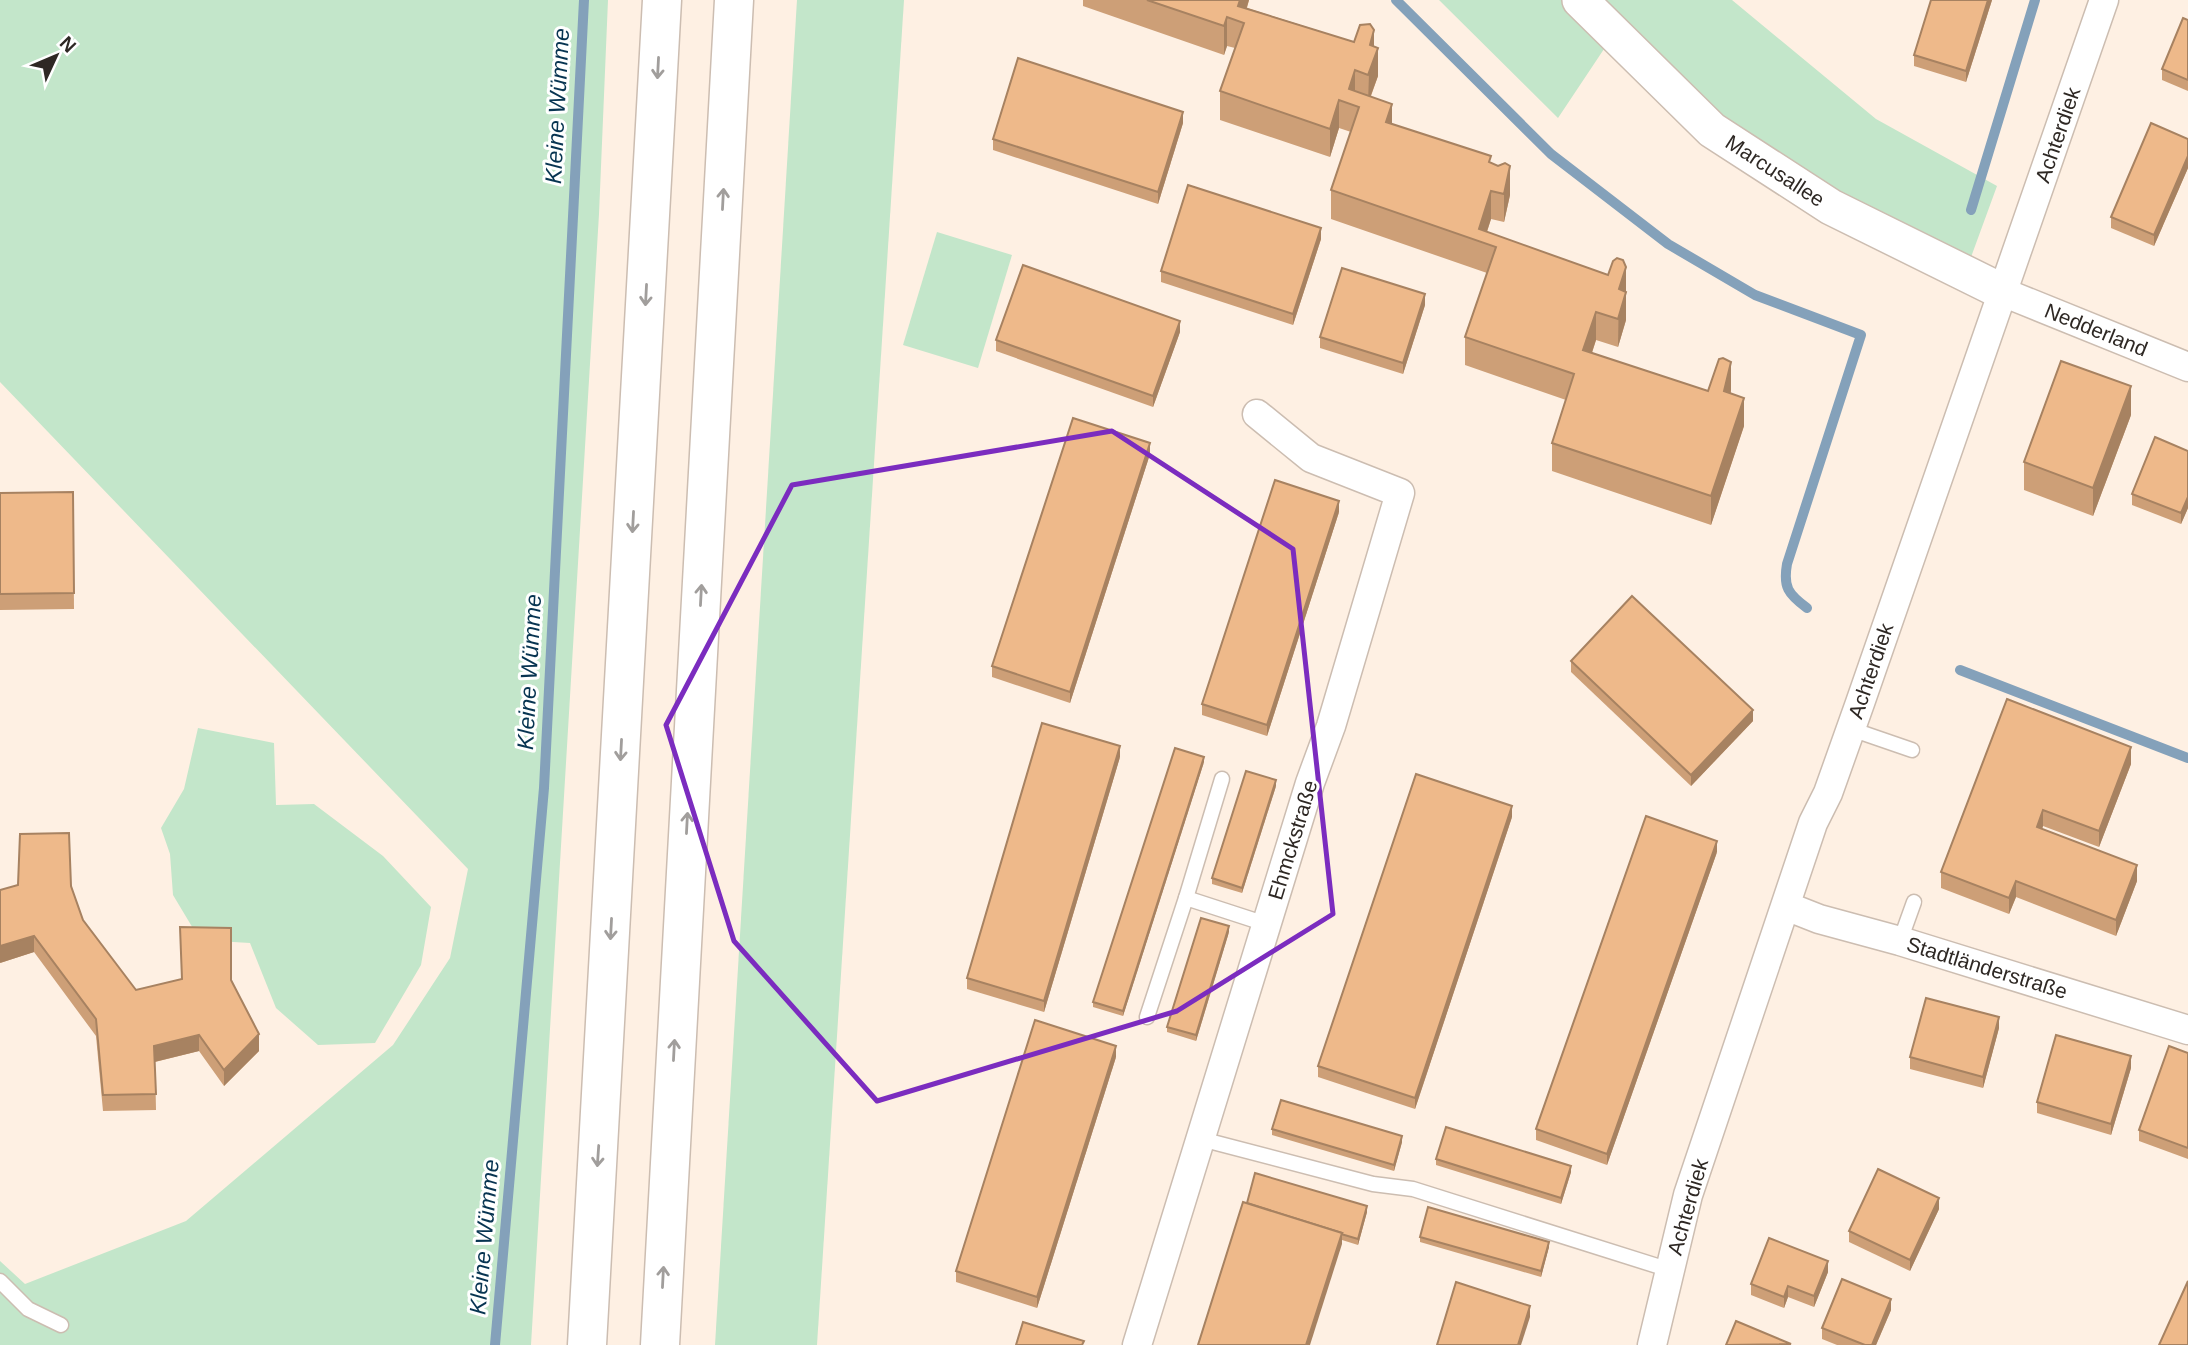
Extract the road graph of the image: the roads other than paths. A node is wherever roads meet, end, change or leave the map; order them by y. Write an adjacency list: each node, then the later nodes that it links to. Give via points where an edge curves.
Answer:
1 (662, 0): 22 (highway, one-way to 22)
2 (734, 0): 23 (highway, one-way to 2)
3 (1580, 0): 5 (street, Marcusallee, via 1712,130 1832,207)
4 (2104, 0): 5 (street, Achterdiek)
5 (2004, 293): 6 (street, Nedderland); 8 (street, Achterdiek)
6 (2188, 367)
7 (1257, 414): 14 (street, Ehmckstraße, via 1311,458 1401,493)
8 (1851, 729): 9 (lane); 13 (street, Achterdiek)
9 (1912, 750)
10 (1222, 779): 11 (lane)
11 (1186, 898): 14 (lane); 16 (lane)
12 (1914, 902): 15 (lane)
13 (1786, 906): 15 (street, Stadtländerstraße); 19 (street, Achterdiek, via 1688,1195)
14 (1266, 924): 18 (street, Ehmckstraße)
15 (1900, 941): 17 (street, Stadtländerstraße)
16 (1147, 1017)
17 (2188, 1030)
18 (1201, 1139): 19 (lane, via 1373,1184 1413,1189); 24 (street, Ehmckstraße)
19 (1670, 1270): 25 (street, Achterdiek)
20 (0, 1281): 21 (lane, via 28,1309)
21 (61, 1325)
22 (586, 1345)
23 (660, 1345)
24 (1137, 1345)
25 (1652, 1345)

